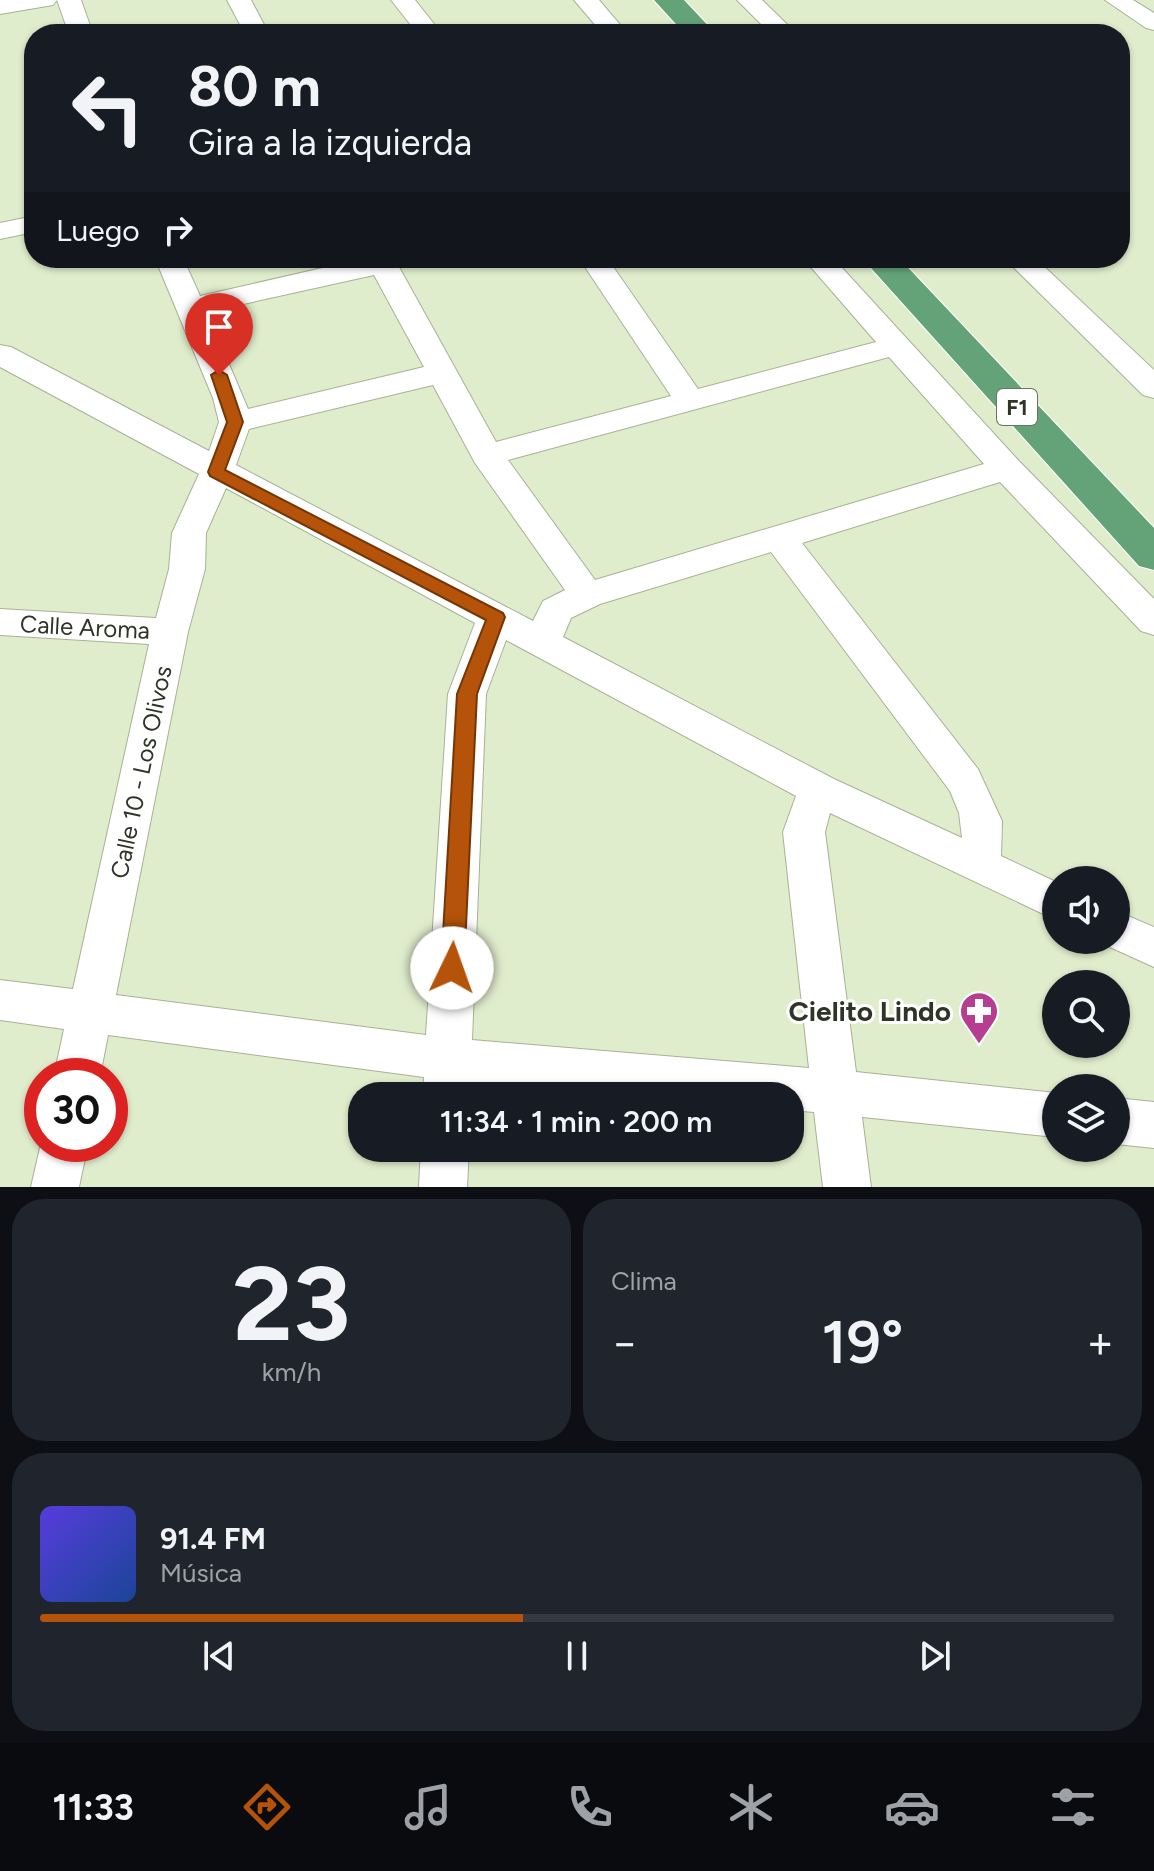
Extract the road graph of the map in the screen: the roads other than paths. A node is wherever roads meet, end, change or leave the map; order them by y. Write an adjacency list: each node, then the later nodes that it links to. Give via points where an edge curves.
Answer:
1 (45, 0): 10 (street)
2 (69, 0): 12 (street)
3 (239, 0): 13 (street)
4 (403, 0): 14 (street)
5 (586, 0): 15 (street)
6 (641, 0): 16 (highway)
7 (668, 0): 17 (highway)
8 (749, 0): 18 (street)
9 (1117, 0): 11 (street)
10 (0, 7)
11 (1154, 23)
12 (77, 24)
13 (252, 24)
14 (422, 24)
15 (607, 24)
16 (664, 24)
17 (691, 24)
18 (774, 24)
19 (24, 226): 20 (street)
20 (0, 231)
21 (173, 268): 29 (street)
22 (352, 268): 29 (street)
23 (385, 268): 32 (street)
24 (600, 268): 34 (street)
25 (826, 268): 30 (street)
26 (889, 268): 41 (highway, F1)
27 (923, 268): 39 (highway, F1)
28 (1028, 268): 33 (street)
29 (191, 307): 35 (street)
30 (896, 346): 34 (street); 37 (street)
31 (0, 354): 38 (street)
32 (442, 373): 35 (street); 36 (street)
33 (1154, 388)
34 (690, 400): 36 (street)
35 (235, 422): 38 (street, Calle 10 - Los Olivos)
36 (487, 455): 42 (street)
37 (1007, 469): 40 (street); 45 (street)
38 (216, 472): 43 (street); 46 (street, Calle 10 - Los Olivos, via 189,533 187,569)
39 (1154, 511)
40 (780, 539): 42 (street); 49 (street, via 964,780 985,828)
41 (1154, 555)
42 (587, 595): 47 (street, via 556,610)
43 (496, 617): 47 (street); 56 (street, via 467,694)
44 (0, 622): 46 (street, Calle Aroma)
45 (1154, 622)
46 (170, 632): 54 (street, Calle 10 - Los Olivos)
47 (543, 641): 48 (street)
48 (820, 790): 49 (street); 57 (street, via 804,832)
49 (979, 865): 50 (street)
50 (1042, 895)
51 (1130, 937): 52 (street)
52 (1154, 948)
53 (0, 1000): 54 (street)
54 (90, 1010): 55 (street, Calle 10 - Los Olivos); 56 (street)
55 (81, 1058)
56 (447, 1078): 57 (street)
57 (833, 1092): 58 (street); 65 (street)
58 (1042, 1114)
59 (1130, 1122): 60 (street)
60 (1154, 1125)
61 (60, 1162): 63 (street)
62 (444, 1162): 64 (street)
63 (55, 1187)
64 (443, 1187)
65 (847, 1187)

